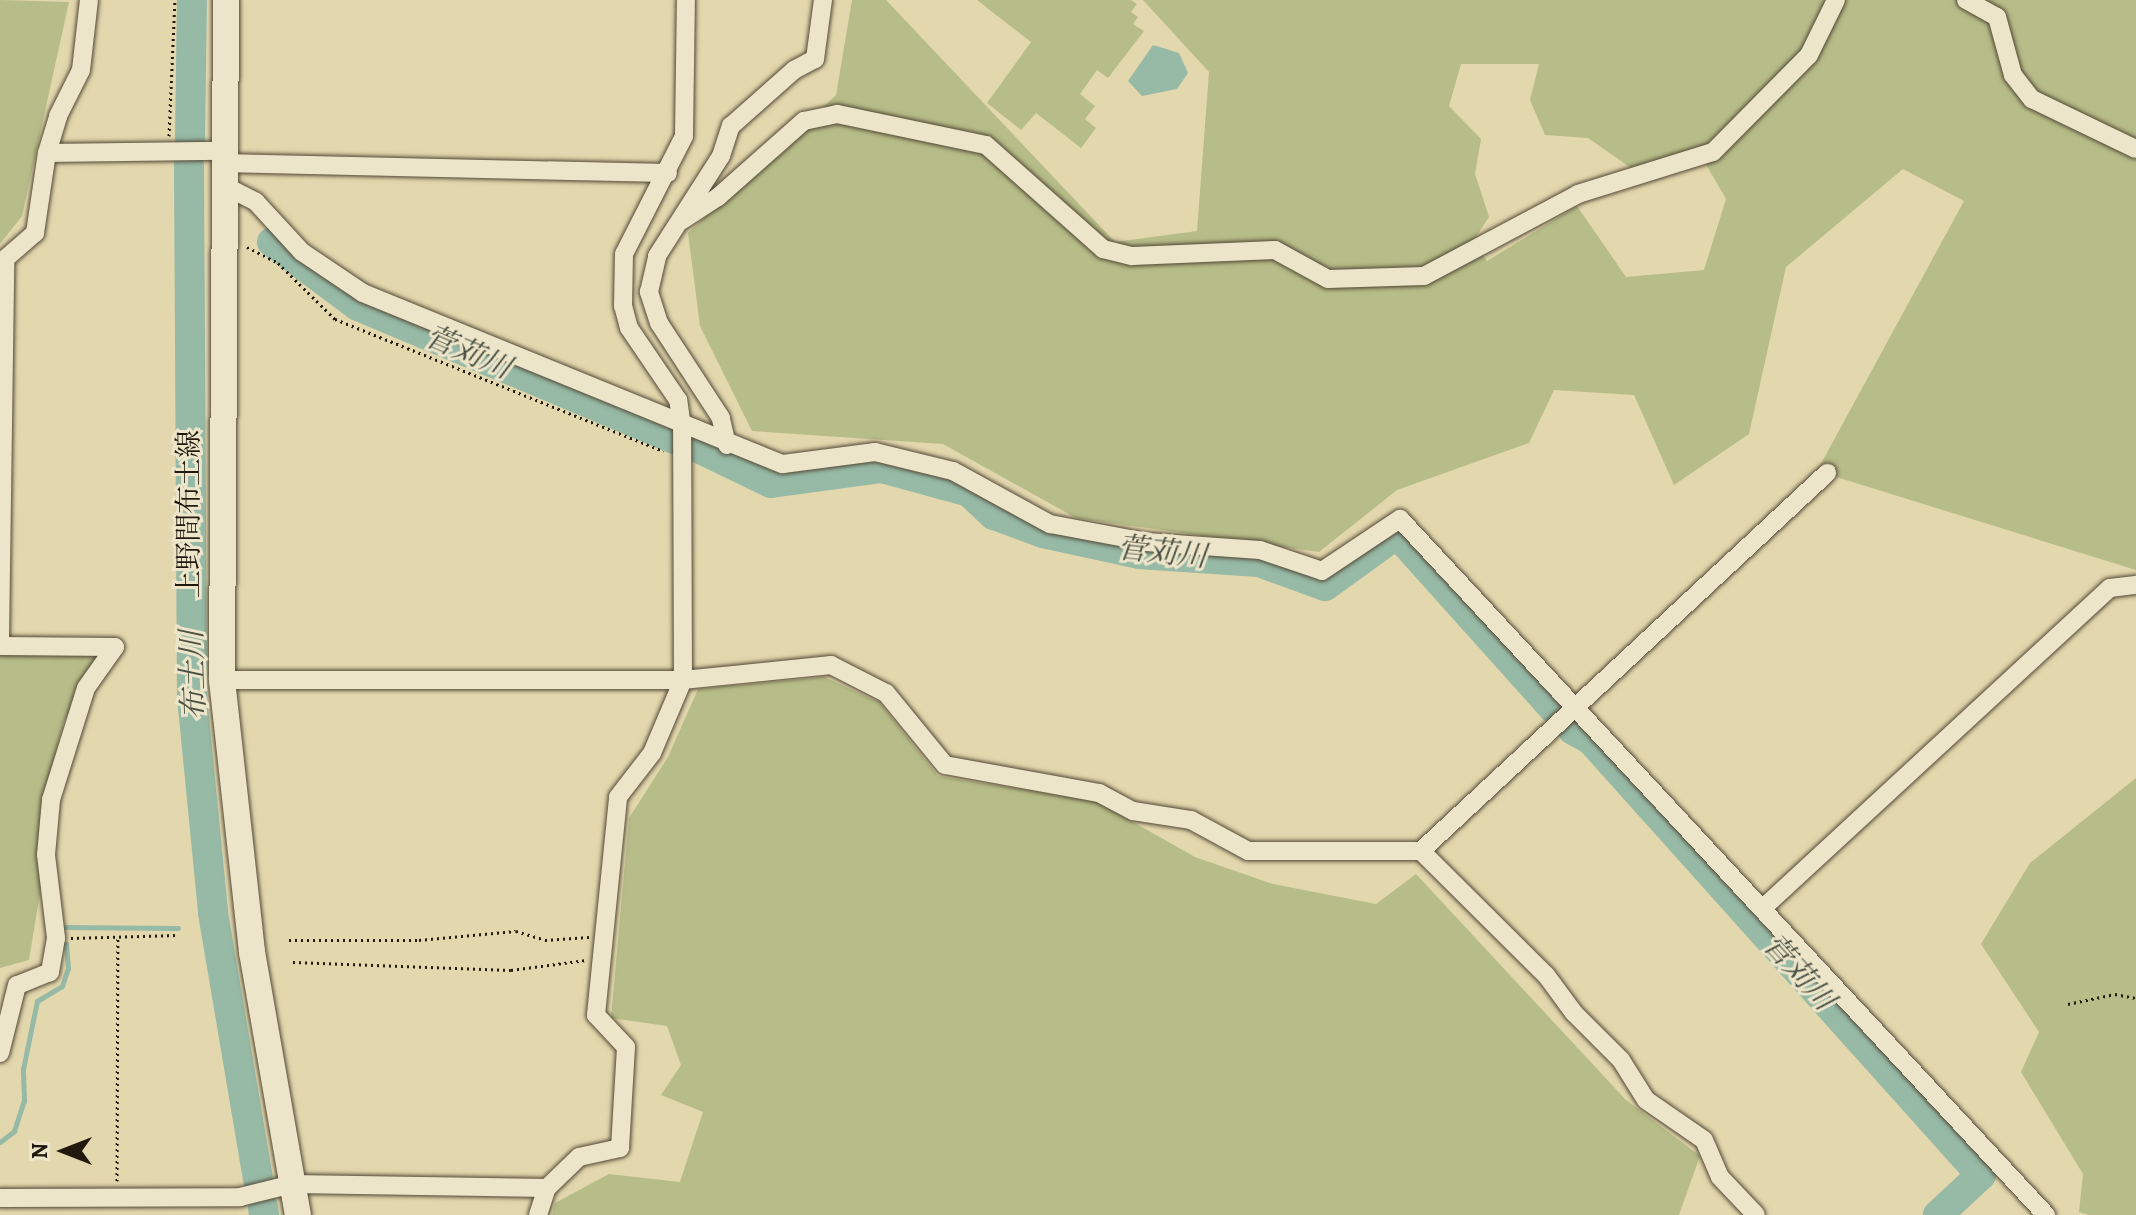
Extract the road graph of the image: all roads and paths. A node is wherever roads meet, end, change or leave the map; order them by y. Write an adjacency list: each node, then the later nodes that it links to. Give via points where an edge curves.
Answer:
1 (89, 0): 10 (street, via 81,70)
2 (175, 0): 9 (path)
3 (226, 0): 11 (main road, 上野間布土線)
4 (686, 0): 12 (street, via 684,136)
5 (823, 0): 13 (street, via 815,59 794,70 731,126 721,156)
6 (1836, 0): 13 (street, via 1809,55 1713,152 1578,194 1424,276 1328,279 1275,250 1132,256 1103,249 986,145 837,114 804,121 718,197)
7 (1966, 0): 8 (street, via 1997,17 2013,75 2032,99)
8 (2136, 149)
9 (170, 152): 10 (street); 11 (street)
10 (47, 153): 20 (street, via 35,233 5,259)
11 (223, 166): 12 (street); 14 (main road, 上野間布土線); 15 (street, via 302,252 363,293)
12 (668, 173): 15 (street, via 624,254 623,306 629,328 678,400)
13 (681, 221): 16 (street, via 657,256 649,292 659,323 721,418)
14 (222, 235): 17 (path, via 278,263 335,319); 21 (main road, 上野間布土線)
15 (682, 427): 16 (street); 17 (street)
16 (727, 445): 23 (street, via 783,464 875,452 953,471 1050,524 1146,542 1260,550 1322,571 1400,519)
17 (682, 458): 22 (street)
18 (1827, 473): 23 (street)
19 (2136, 585): 25 (street, via 2110,588)
20 (0, 643): 29 (street, via 115,647 86,688 51,800 46,855)
21 (222, 680): 22 (street); 36 (main road, 上野間布土線, via 252,952)
22 (683, 680): 24 (street, via 831,665 886,693 945,765 1099,793 1133,811 1191,820 1248,851); 27 (street, via 652,753 618,797)
23 (1573, 706): 24 (street); 25 (street)
24 (1421, 851): 42 (street, via 1546,975 1574,1013 1621,1060 1646,1100 1704,1140 1720,1177)
25 (1763, 908): 43 (street)
26 (178, 935): 28 (path)
27 (604, 936): 30 (path, via 545,940 516,931 419,940); 31 (street)
28 (118, 937): 29 (path); 38 (path)
29 (56, 938): 35 (street, via 50,972 17,985)
30 (289, 940)
31 (601, 959): 32 (path, via 511,970); 37 (street, via 596,1015 626,1047 620,1148 579,1157)
32 (293, 962)
33 (2136, 998): 34 (path, via 2115,994)
34 (2068, 1004)
35 (0, 1053)
36 (292, 1184): 37 (street); 38 (street, via 240,1197); 40 (main road, 上野間布土線)
37 (547, 1188): 41 (street)
38 (117, 1197): 39 (street)
39 (0, 1198)
40 (298, 1215)
41 (538, 1215)
42 (1756, 1215)
43 (2046, 1215)

